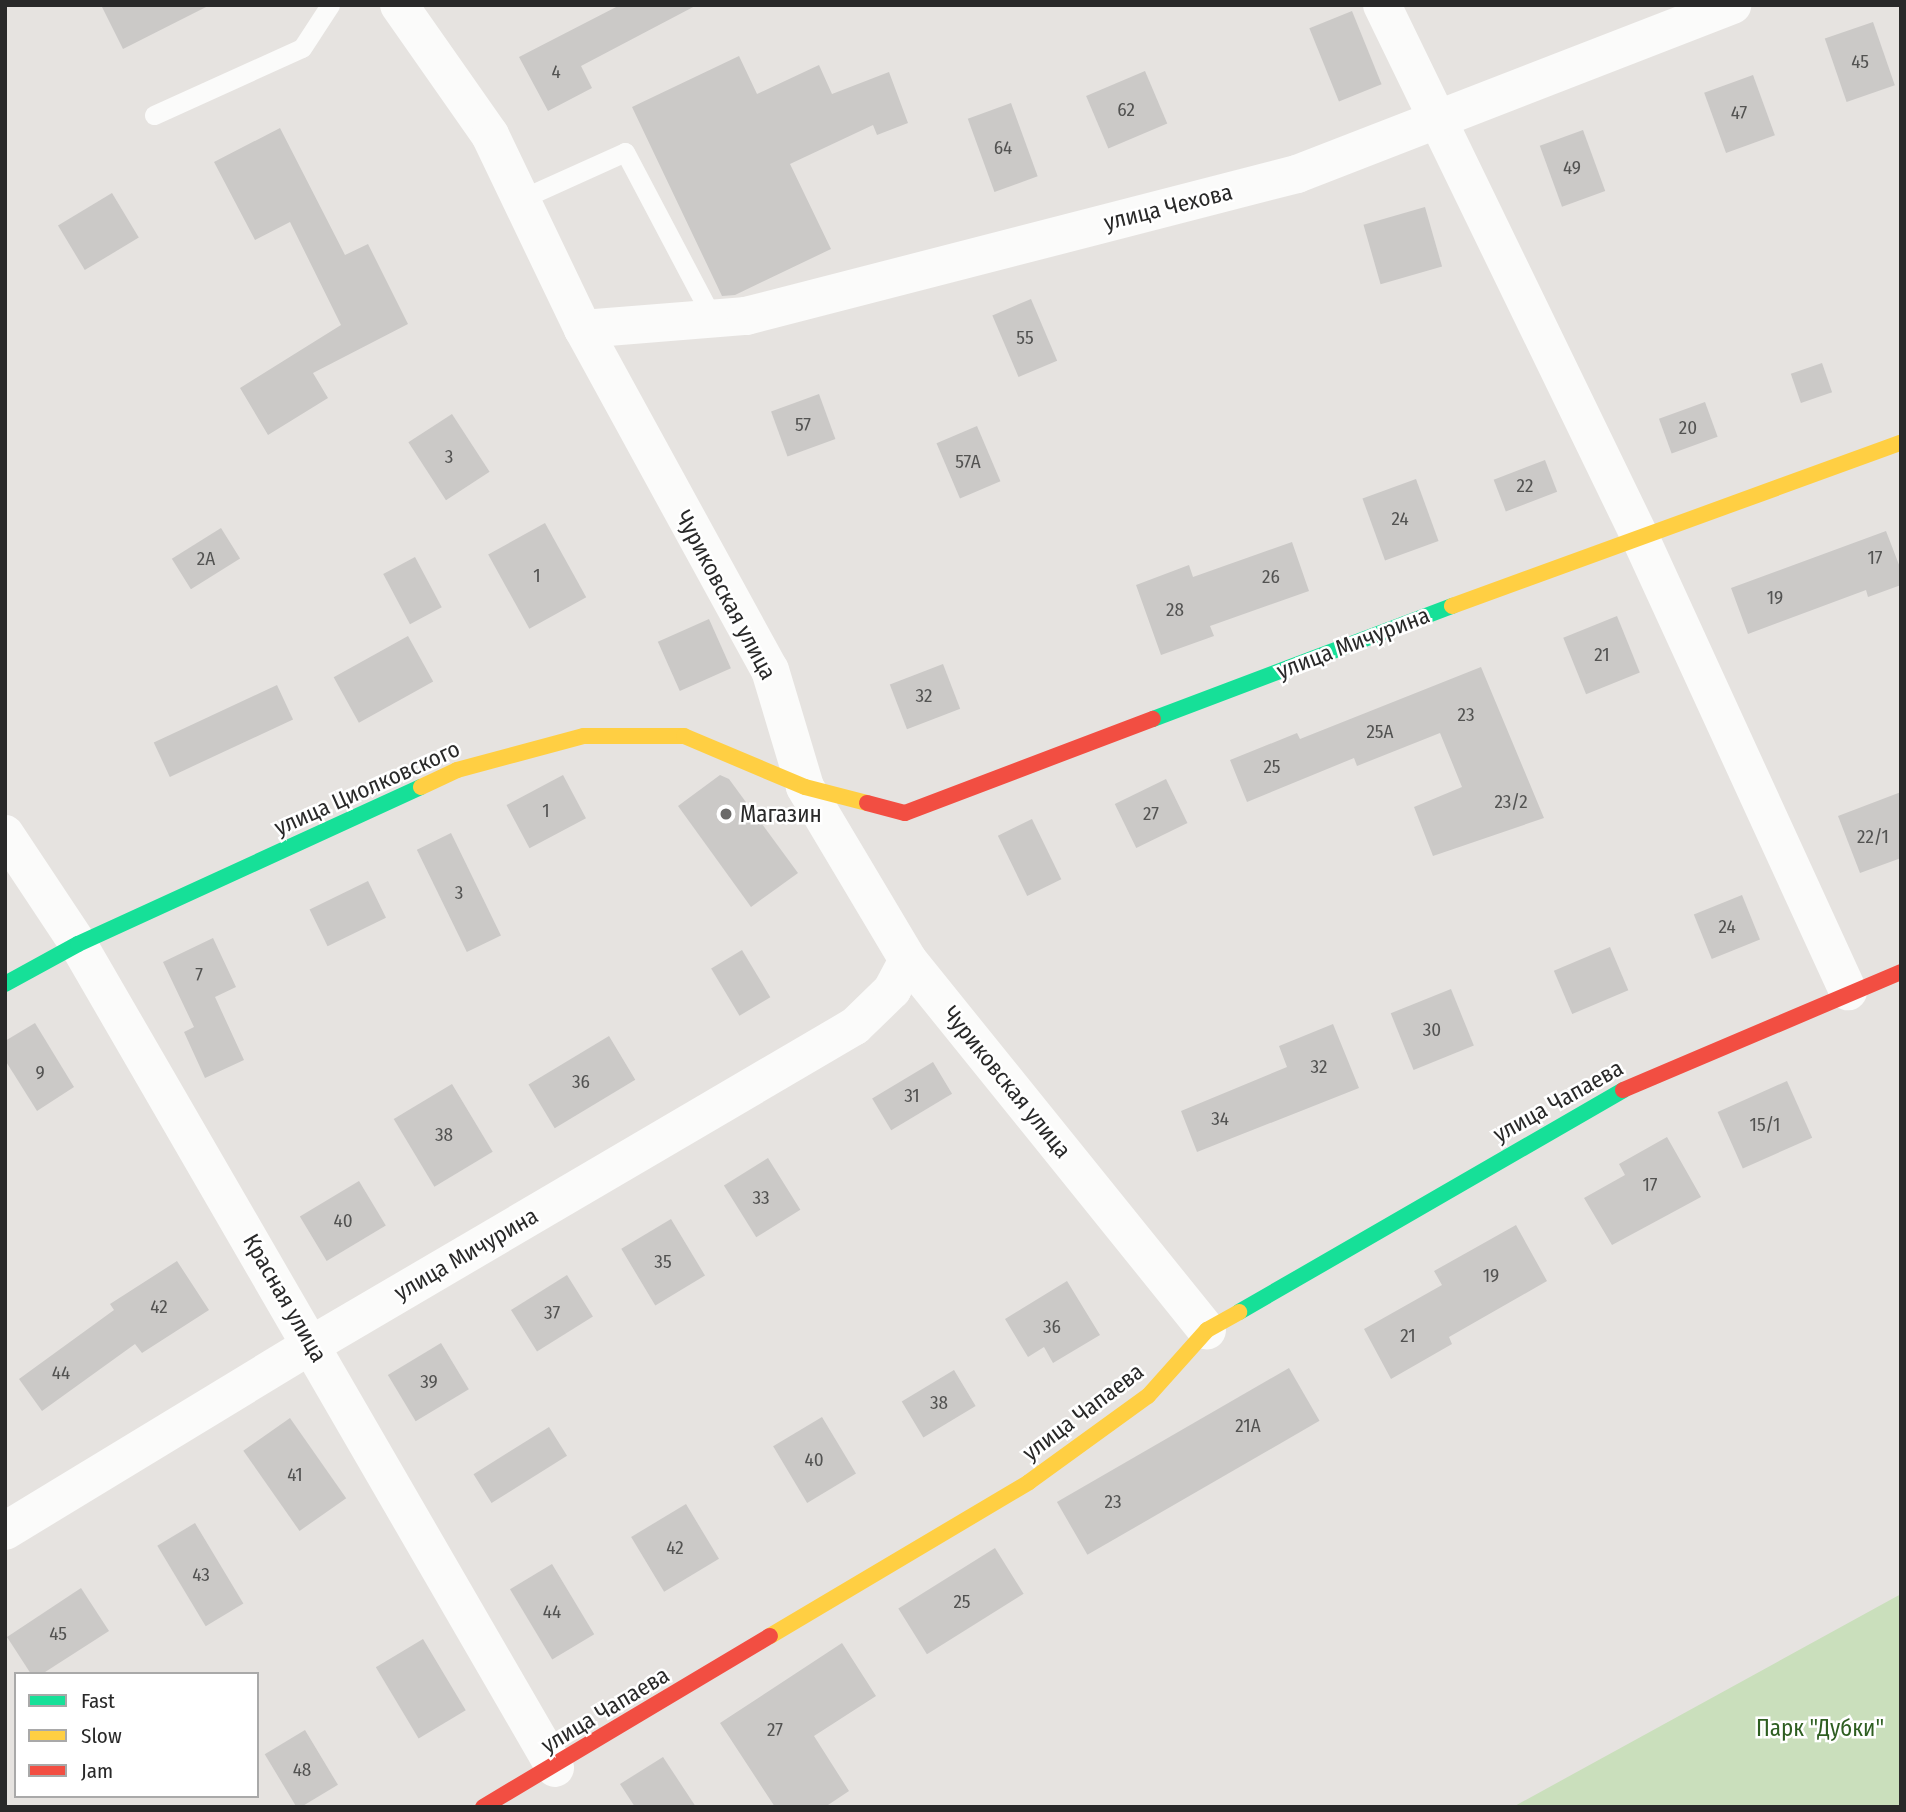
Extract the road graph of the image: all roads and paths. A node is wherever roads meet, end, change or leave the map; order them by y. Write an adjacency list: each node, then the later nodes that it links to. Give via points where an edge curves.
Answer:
1 (330, 5): 5 (lane, via 302,48)
2 (399, 5): 7 (street, Чуриковская улица, via 490,135)
3 (1382, 5): 6 (street)
4 (1732, 5): 6 (street, улица Чехова)
5 (154, 115)
6 (1439, 116): 8 (street, улица Чехова, via 1297,174 746,316); 11 (street)
7 (521, 199): 8 (lane, via 625,152); 9 (street, Чуриковская улица)
8 (713, 319): 9 (street, улица Чехова)
9 (583, 329): 12 (street, Чуриковская улица, via 770,670)
10 (1901, 443): 11 (street, улица Мичурина)
11 (1639, 535): 12 (street, улица Мичурина, via 905,813); 18 (street)
12 (805, 787): 14 (street, улица Циолковского, via 684,736 584,736 457,770); 15 (street, Чуриковская улица)
13 (5, 834): 14 (street, Красная улица)
14 (78, 944): 17 (street, улица Циолковского); 20 (street, Красная улица)
15 (908, 960): 19 (street, Чуриковская улица); 20 (street, улица Мичурина, via 892,990 855,1026)
16 (1901, 972): 18 (street, улица Чапаева)
17 (5, 984)
18 (1848, 991): 19 (street, улица Чапаева, via 1611,1095)
19 (1207, 1330): 22 (street, улица Чапаева, via 1149,1396 1029,1482)
20 (313, 1344): 21 (street, улица Мичурина); 22 (street, Красная улица)
21 (5, 1531)
22 (555, 1768): 23 (street, улица Чапаева)
23 (483, 1807)

